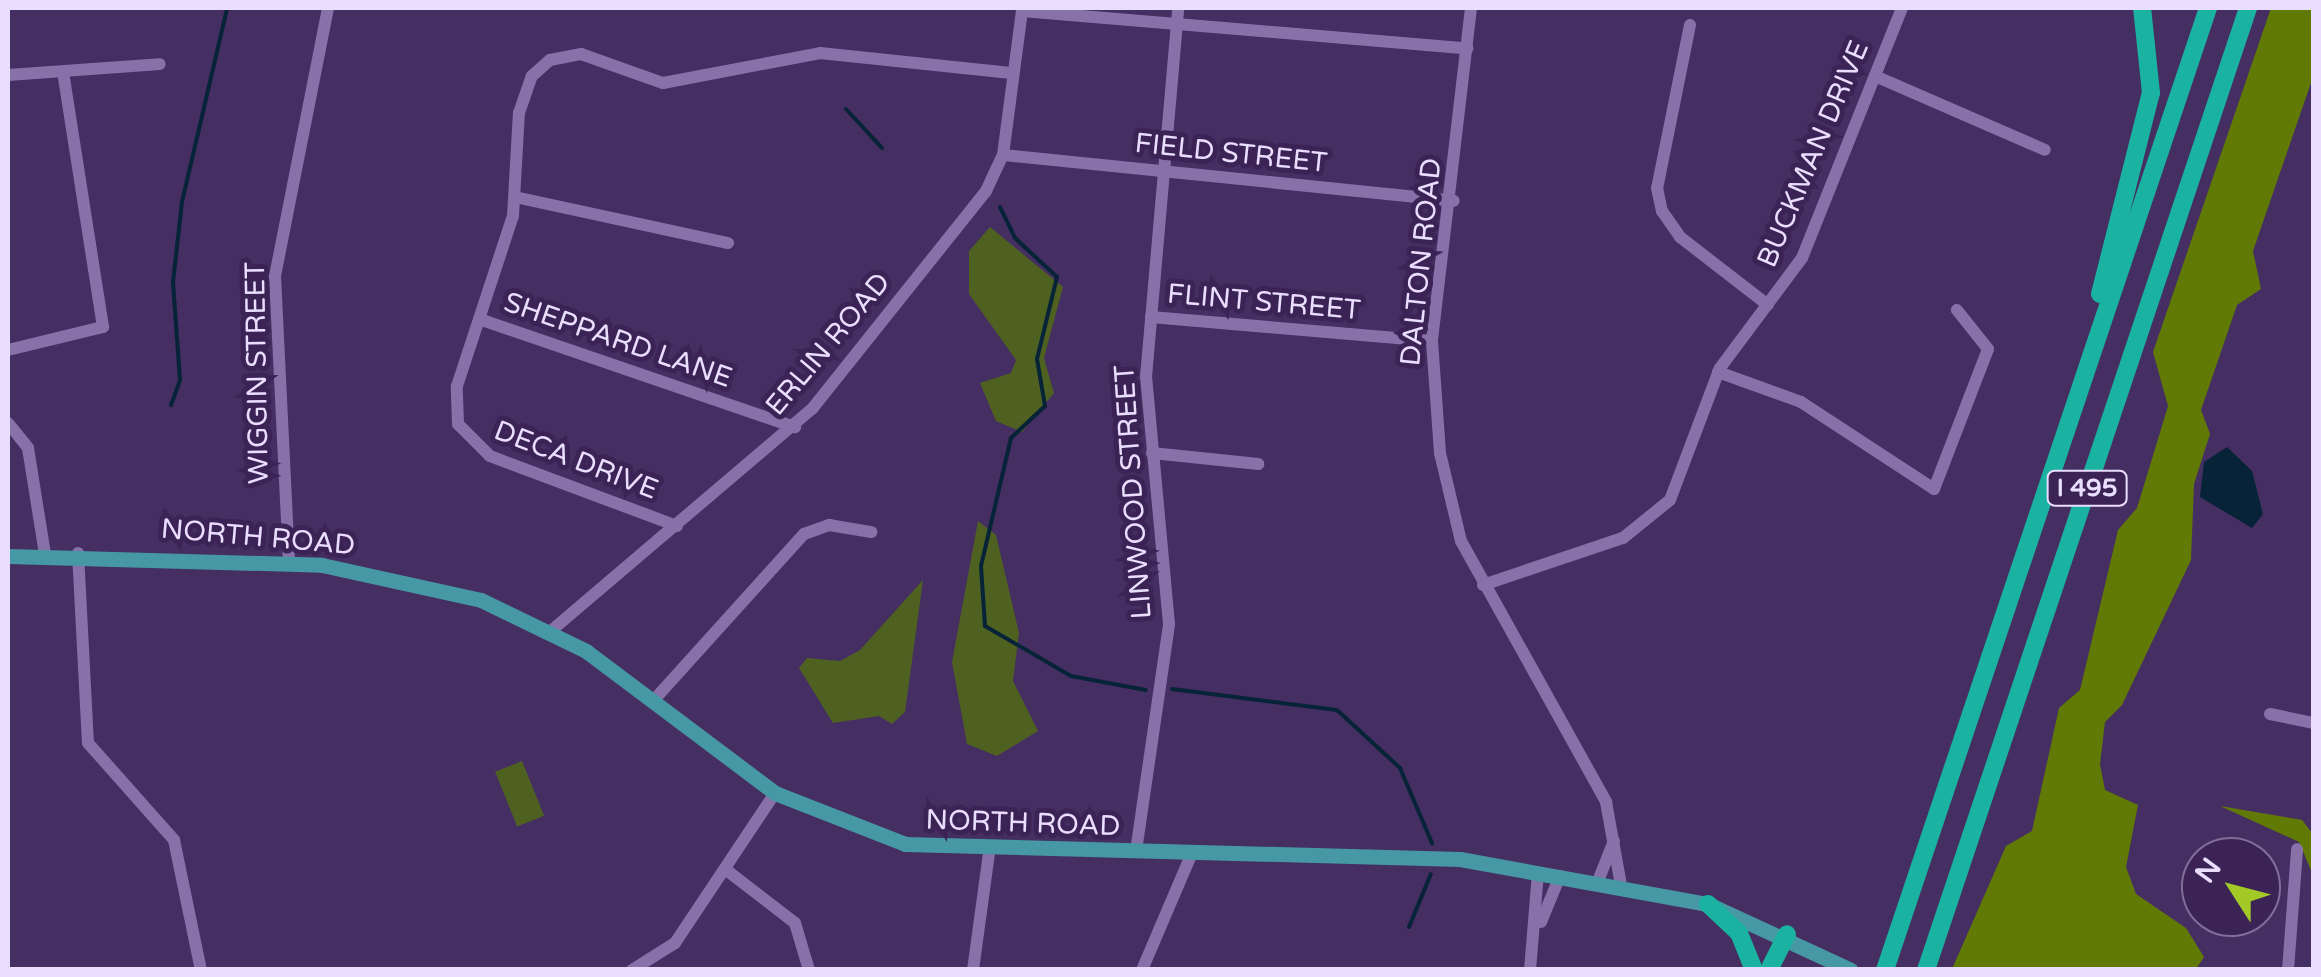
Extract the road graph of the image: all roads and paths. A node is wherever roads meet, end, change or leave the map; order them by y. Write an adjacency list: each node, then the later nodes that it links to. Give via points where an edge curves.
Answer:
1 (328, 8): 39 (street, WIGGIN STREET, via 276,276)
2 (1178, 8): 8 (street, LINWOOD STREET)
3 (1472, 8): 10 (street, DALTON ROAD)
4 (1902, 8): 15 (street, BUCKMAN DRIVE)
5 (2142, 8): 33 (highway, via 2151,94)
6 (2208, 8): 33 (highway, I 495)
7 (2248, 8): 69 (highway, I 495)
8 (1176, 23): 10 (street); 12 (street, ERLIN ROAD, via 1026,8 1016,20); 18 (street, LINWOOD STREET)
9 (1690, 25): 22 (street, via 1656,188 1662,211 1680,236)
10 (1467, 48): 20 (street, DALTON ROAD)
11 (160, 64): 14 (street)
12 (1011, 72): 17 (street, ERLIN ROAD); 19 (street, via 820,53 662,83 592,56 559,56 521,100)
13 (8, 74): 14 (street)
14 (63, 74): 27 (street, via 103,327)
15 (1875, 76): 16 (street); 22 (street, BUCKMAN DRIVE, via 1802,258)
16 (2045, 150)
17 (1003, 155): 18 (street, FIELD STREET); 30 (street, ERLIN ROAD, via 977,204)
18 (1164, 171): 20 (street, FIELD STREET); 24 (street, LINWOOD STREET)
19 (516, 197): 21 (street); 25 (street)
20 (1454, 201): 26 (street, DALTON ROAD)
21 (728, 244)
22 (1768, 305): 28 (street, BUCKMAN DRIVE)
23 (1956, 310): 28 (street, via 1986,338 1987,358 1934,489 1801,402)
24 (1151, 317): 26 (street, FLINT STREET); 31 (street, LINWOOD STREET)
25 (482, 320): 30 (street, SHEPPARD LANE); 34 (street, DECA DRIVE, via 455,396 468,441)
26 (1432, 342): 40 (street, DALTON ROAD, via 1449,502)
27 (8, 350)
28 (1718, 372): 40 (street, BUCKMAN DRIVE, via 1683,481 1650,522)
29 (8, 423): 37 (street, via 28,448)
30 (794, 427): 34 (street, ERLIN ROAD)
31 (1152, 454): 32 (street); 48 (street, LINWOOD STREET, via 1169,624)
32 (1258, 464)
33 (2044, 494): 68 (highway, I 495)
34 (677, 526): 41 (street, ERLIN ROAD)
35 (870, 532): 42 (street, via 829,525 804,534)
36 (78, 553): 37 (main road, NORTH ROAD); 39 (main road, NORTH ROAD); 59 (street, via 88,743 174,840)
37 (45, 554): 38 (main road, NORTH ROAD)
38 (8, 556)
39 (288, 562): 41 (main road, NORTH ROAD, via 437,586)
40 (1482, 585): 46 (street, DALTON ROAD, via 1586,757)
41 (552, 630): 42 (main road, NORTH ROAD)
42 (653, 702): 45 (main road, NORTH ROAD)
43 (2270, 714): 44 (street)
44 (2314, 722)
45 (775, 793): 49 (main road, NORTH ROAD, via 879,838); 51 (street)
46 (1614, 841): 54 (street); 55 (street, DALTON ROAD)
47 (2296, 849): 70 (street)
48 (1136, 851): 49 (main road, NORTH ROAD); 50 (main road, NORTH ROAD)
49 (988, 853): 62 (street)
50 (1191, 855): 52 (main road, NORTH ROAD, via 1410,856); 63 (street)
51 (725, 870): 60 (street, via 675,943); 61 (street, via 796,923)
52 (1538, 872): 53 (main road, NORTH ROAD); 57 (street)
53 (1560, 876): 54 (main road, NORTH ROAD); 57 (street)
54 (1598, 881): 55 (main road, NORTH ROAD)
55 (1621, 885): 56 (main road, NORTH ROAD)
56 (1708, 904): 58 (main road, NORTH ROAD); 65 (highway, via 1739,932)
57 (1538, 929): 64 (street)
58 (1787, 934): 66 (highway); 67 (main road, NORTH ROAD)
59 (200, 970)
60 (632, 970)
61 (808, 970)
62 (973, 970)
63 (1142, 970)
64 (1530, 970)
65 (1754, 970)
66 (1769, 970)
67 (1851, 970)
68 (1886, 970)
69 (1926, 970)
70 (2288, 970)

